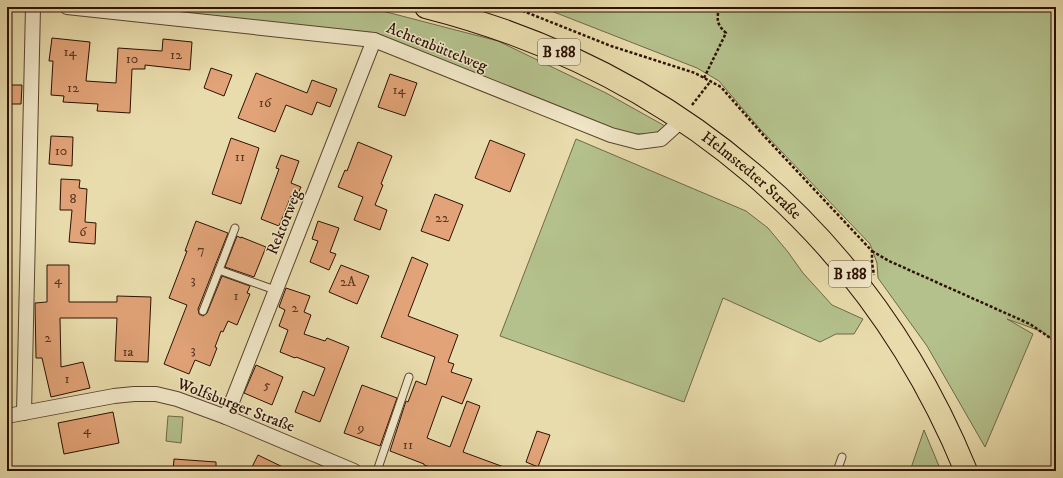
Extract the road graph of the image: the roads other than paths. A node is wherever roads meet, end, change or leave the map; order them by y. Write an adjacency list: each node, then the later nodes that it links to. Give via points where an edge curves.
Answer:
1 (34, 7): 11 (street)
2 (67, 7): 4 (street, Achtenbüttelweg)
3 (426, 7): 5 (main road, Helmstedter Straße / B 188, via 537,42 598,70)
4 (374, 40): 5 (street, Achtenbüttelweg, via 611,135 638,142 661,139); 8 (street, Rektorweg)
5 (682, 120): 19 (main road, Helmstedter Straße / B 188, via 736,159 768,187 804,221 857,282 906,353 931,395)
6 (234, 228): 7 (lane)
7 (219, 270): 8 (lane); 9 (lane)
8 (276, 290): 13 (street, Rektorweg)
9 (203, 311)
10 (409, 377): 17 (lane)
11 (24, 413): 12 (street, Wolfsburger Straße); 13 (street, Wolfsburger Straße, via 114,396 156,394)
12 (7, 416)
13 (226, 417): 15 (street, Wolfsburger Straße)
14 (842, 457): 18 (lane)
15 (335, 467): 16 (street, Wolfsburger Straße)
16 (354, 471)
17 (377, 471)
18 (836, 471)
19 (966, 471)

